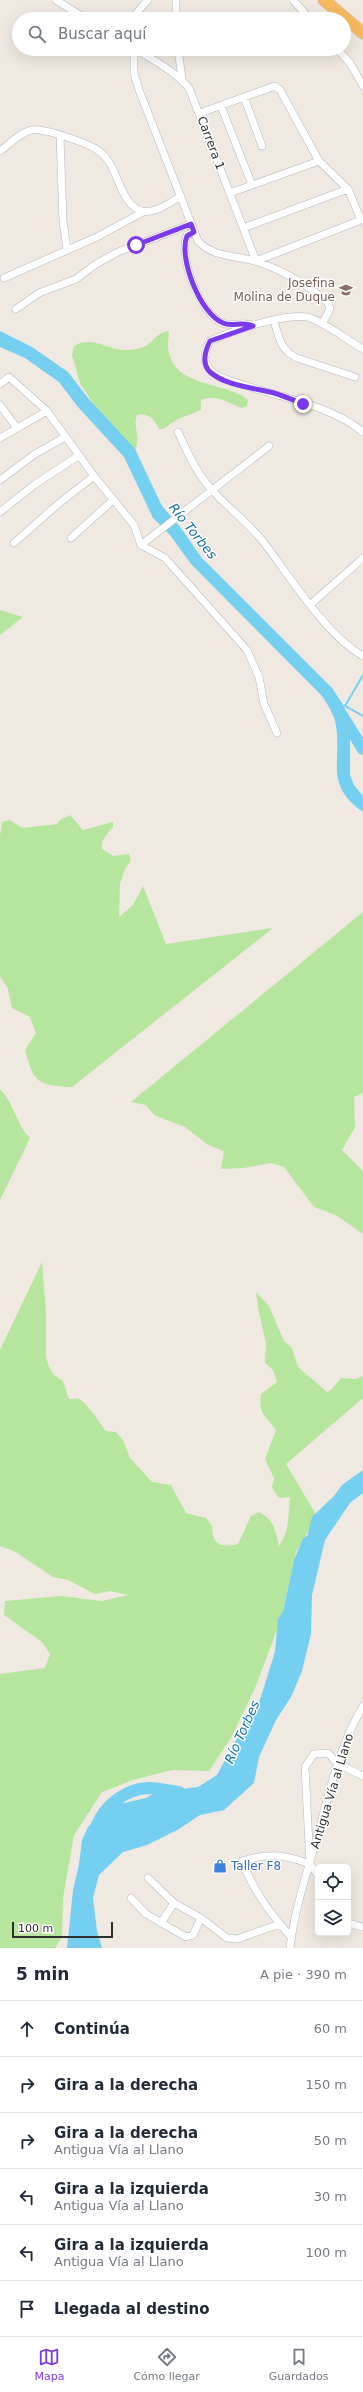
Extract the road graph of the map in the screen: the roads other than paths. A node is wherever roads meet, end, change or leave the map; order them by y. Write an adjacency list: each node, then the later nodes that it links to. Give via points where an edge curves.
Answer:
1 (56, 0): 7 (street)
2 (148, 0): 8 (street)
3 (176, 0): 9 (street)
4 (293, 0): 10 (street)
5 (314, 0): 11 (highway)
6 (324, 0): 12 (highway)
7 (75, 12)
8 (137, 12)
9 (176, 12)
10 (304, 12)
11 (329, 12)
12 (338, 12)
13 (351, 23): 15 (highway)
14 (351, 31): 16 (highway)
15 (363, 33)
16 (363, 41)
17 (134, 56): 33 (street, via 134,73 139,90)
18 (145, 56): 21 (street, Carrera 1)
19 (179, 56): 21 (street)
20 (344, 56): 22 (street)
21 (182, 79): 25 (street, Carrera 1)
22 (363, 86)
23 (244, 97): 24 (street); 27 (street); 29 (street, via 275,86 280,90)
24 (220, 106): 25 (street); 30 (street)
25 (200, 113): 32 (street, Carrera 1)
26 (60, 136): 28 (street, via 32,130); 34 (street, via 95,148 103,154 129,201); 38 (street, via 62,221)
27 (262, 146)
28 (0, 151)
29 (319, 161): 30 (street); 31 (street)
30 (252, 185): 32 (street)
31 (348, 189): 36 (street); 39 (street, via 360,220)
32 (230, 193): 36 (street, Carrera 1)
33 (181, 196): 34 (street, via 154,211); 35 (street)
34 (143, 212): 38 (street, via 110,231)
35 (191, 224): 37 (street); 41 (street, via 118,252 76,279 39,293)
36 (244, 228): 39 (street, Carrera 1)
37 (194, 232): 39 (street, via 198,241 208,250); 44 (street, via 187,236 184,246 192,280 200,299 215,318 223,323 247,323)
38 (67, 250): 40 (street)
39 (256, 261): 43 (street, via 293,278 328,303 330,309)
40 (4, 278)
41 (16, 309)
42 (274, 321): 43 (street, via 308,317); 44 (street); 46 (street, via 280,345 288,353)
43 (322, 324): 45 (street)
44 (253, 326): 52 (street, via 210,341 204,351 204,359 210,372 326,412 353,423)
45 (363, 349)
46 (355, 377)
47 (0, 384): 49 (street, via 9,377)
48 (0, 405): 50 (street)
49 (47, 411): 50 (street); 53 (street)
50 (17, 428): 54 (street)
51 (178, 432): 59 (street, via 191,461)
52 (363, 432)
53 (65, 437): 56 (street); 58 (street, via 35,454)
54 (0, 438)
55 (269, 446): 59 (street)
56 (78, 456): 57 (street); 61 (street, via 34,485)
57 (94, 476): 60 (street); 63 (street)
58 (0, 480)
59 (212, 491): 64 (street); 66 (street, via 254,530)
60 (113, 500): 62 (street); 64 (street, via 134,525)
61 (0, 512)
62 (71, 538)
63 (14, 543)
64 (141, 545): 68 (street, via 164,558 247,650 259,677 264,704)
65 (363, 558): 66 (street)
66 (311, 604): 67 (street, via 346,643)
67 (362, 655)
68 (277, 733)
69 (363, 1706): 70 (street, Antigua Vía al Llano, via 344,1741)
70 (337, 1763): 71 (street); 72 (street, Antigua Vía al Llano); 72 (street, via 328,1753 314,1754 305,1767)
71 (363, 1776)
72 (310, 1864): 73 (street); 79 (street, via 287,1855 260,1856 242,1861 250,1882); 82 (street, Antigua Vía al Llano)
73 (315, 1871)
74 (148, 1878): 76 (street)
75 (131, 1898): 78 (street, via 141,1909)
76 (174, 1903): 77 (street); 78 (street)
77 (201, 1918): 78 (street, via 190,1938); 79 (street, via 231,1940)
78 (161, 1923)
79 (280, 1924): 82 (street)
80 (351, 1924): 81 (street)
81 (363, 1927)
82 (291, 1937): 83 (street, Antigua Vía al Llano)
83 (290, 1948)

